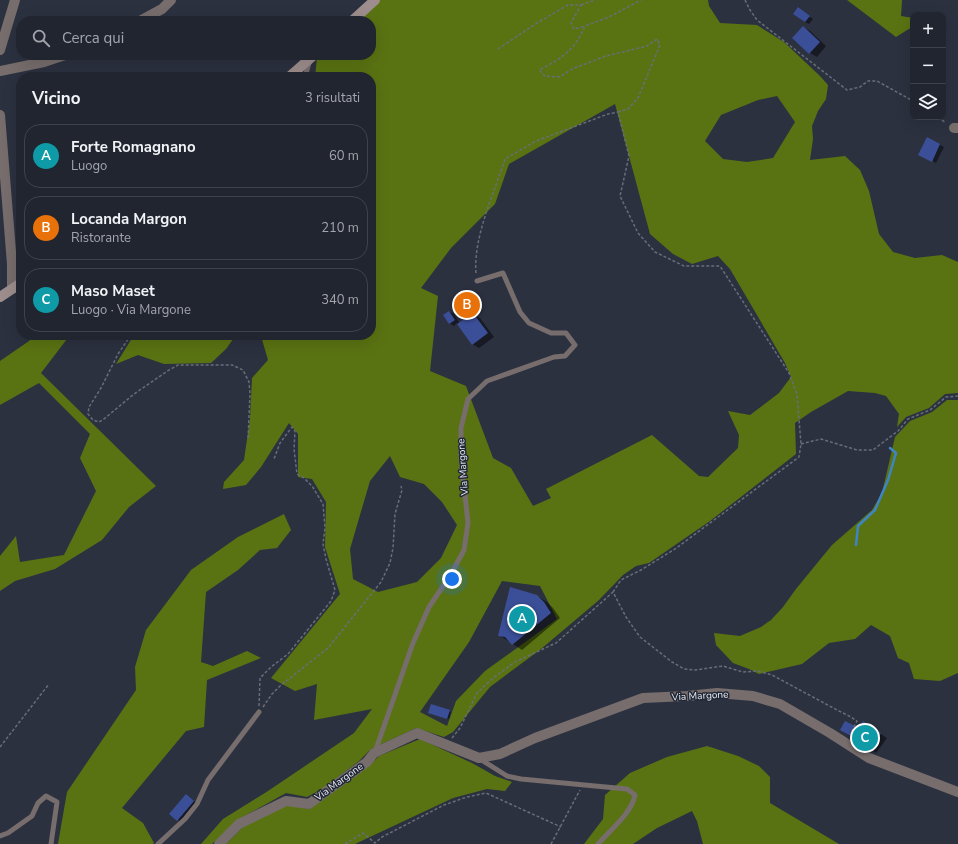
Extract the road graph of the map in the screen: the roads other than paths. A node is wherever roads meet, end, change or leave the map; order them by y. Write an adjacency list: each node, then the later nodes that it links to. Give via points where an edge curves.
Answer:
1 (15, 0): 6 (street)
2 (171, 0): 4 (street)
3 (375, 0): 5 (main road)
4 (149, 16)
5 (357, 16)
6 (0, 50)
7 (50, 60): 10 (street)
8 (309, 60): 11 (main road)
9 (311, 60): 12 (lane)
10 (0, 71)
11 (295, 72)
12 (307, 72)
13 (0, 115): 16 (street)
14 (477, 281): 19 (lane, Via Margone, via 503,273 520,312 529,323 550,333 566,333 575,345 565,356 554,357 487,381 468,399 461,428 468,523 464,550 429,607 413,643)
15 (16, 286): 16 (main road)
16 (12, 289): 17 (main road)
17 (0, 297)
18 (259, 712): 24 (lane, via 208,780 197,804)
19 (374, 753): 20 (street, Via Margone, via 417,733); 25 (street, Via Margone, via 367,762 309,804 286,801 239,824)
20 (479, 758): 21 (street, Via Margone, via 500,754 535,738 643,698 718,693 752,696 780,704 869,758); 26 (lane, Via Margone, via 507,776 627,789 635,796 634,802)
21 (958, 792)
22 (0, 836): 23 (lane, via 32,816 38,803 46,796 57,802)
23 (51, 844)
24 (158, 844)
25 (219, 844)
26 (598, 844)

